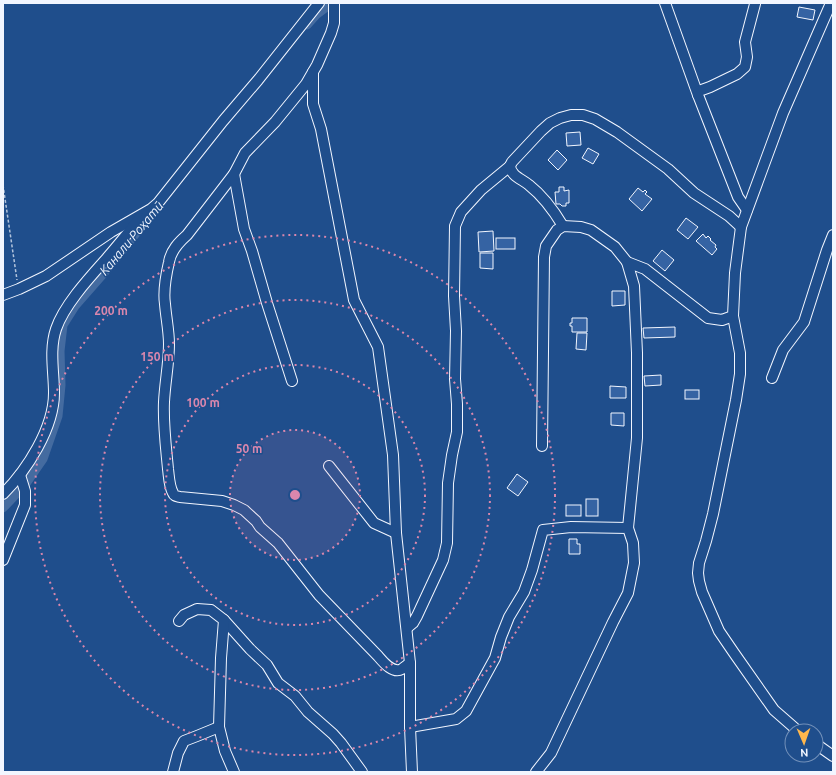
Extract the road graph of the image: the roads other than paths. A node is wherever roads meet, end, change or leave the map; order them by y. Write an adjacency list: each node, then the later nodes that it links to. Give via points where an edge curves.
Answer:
1 (320, 3): 11 (street, via 164,196)
2 (665, 3): 7 (street)
3 (831, 3): 10 (street, via 783,113)
4 (755, 4): 7 (street, via 745,42 745,67 737,74 699,91)
5 (334, 5): 6 (street, via 331,33)
6 (313, 72): 9 (street, via 275,122 245,153); 25 (street, via 313,104 321,129 354,300 378,347 393,455)
7 (698, 95): 10 (street, via 738,197)
8 (510, 166): 12 (street, via 512,173 540,194); 13 (street, via 550,123 571,115 583,115 617,132); 29 (street, via 481,190 461,212 455,226 457,432 448,483 447,543 443,560 418,616)
9 (234, 174): 19 (street, via 244,229); 30 (street, via 174,248 169,261 164,302 169,342 164,402 165,434 173,494 222,501 244,510 278,543 319,595 385,664 394,670 400,670)
10 (747, 210): 13 (street)
11 (144, 213): 16 (street, via 46,276); 22 (street, via 72,301 55,330 52,343 53,406)
12 (563, 226): 15 (street, via 591,230 614,246); 20 (street, via 546,246 544,257)
13 (742, 227): 17 (street, via 735,273)
14 (833, 235): 18 (street, via 804,322 783,350)
15 (627, 262): 17 (street, via 645,269 708,318 722,320); 24 (street, via 634,286 637,353 637,438)
16 (3, 295)
17 (733, 316): 31 (street, via 740,353 740,374 713,514 699,563 699,581 719,631 774,710)
18 (772, 378)
19 (292, 381)
20 (542, 446)
21 (328, 466): 25 (street, via 374,523)
22 (22, 483): 23 (street); 26 (street, via 25,505)
23 (3, 494)
24 (628, 528): 33 (street, via 571,527 543,530 524,592 509,617 495,658 466,711 456,719); 38 (street, via 633,543 634,562 628,593 552,753)
25 (396, 533): 29 (street)
26 (3, 560)
27 (224, 620): 28 (street, via 211,610 197,609 184,615); 32 (street); 36 (street, via 267,664 278,683 295,696 308,712 333,734)
28 (179, 621)
29 (407, 628): 30 (street)
30 (410, 663): 33 (street)
31 (789, 723)
32 (219, 727): 34 (street, via 184,741); 35 (street)
33 (410, 727): 37 (street)
34 (173, 772)
35 (234, 772)
36 (362, 772)
37 (412, 772)
38 (536, 772)

